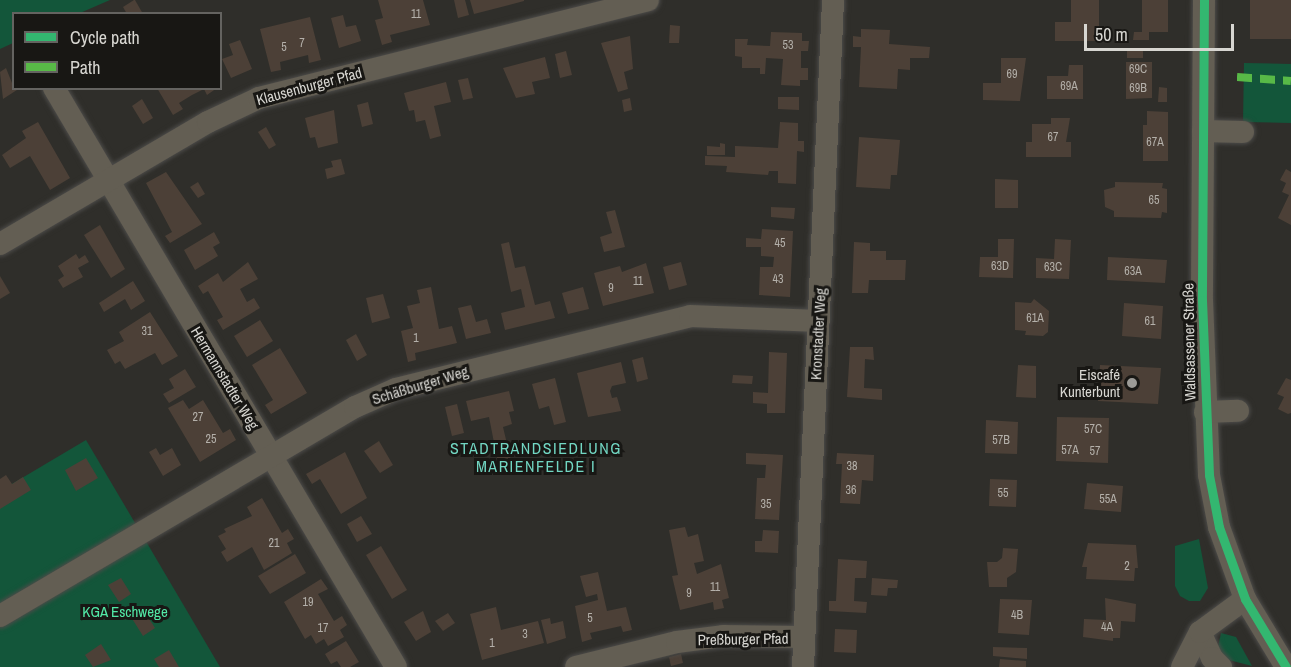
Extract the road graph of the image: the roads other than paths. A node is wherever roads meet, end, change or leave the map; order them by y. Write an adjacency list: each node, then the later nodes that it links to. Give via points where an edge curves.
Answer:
1 (648, 0): 7 (street, Klausenburger Pfad, via 259,98 208,122)
2 (833, 0): 9 (street, Kronstadter Weg)
3 (1204, 0): 5 (street, Waldsassener Straße)
4 (55, 90): 7 (street, Hermannstadter Weg)
5 (1203, 131): 6 (street); 11 (street, Waldsassener Straße)
6 (1243, 132)
7 (108, 180): 8 (street, Klausenburger Pfad); 12 (street, Hermannstadter Weg)
8 (0, 244)
9 (819, 321): 12 (street, Schäßburger Weg, via 690,316 447,375 366,401); 16 (street, Kronstadter Weg)
10 (1238, 411): 11 (street)
11 (1205, 412): 13 (street, Waldsassener Straße, via 1209,475 1219,527)
12 (272, 456): 14 (street, Schäßburger Weg); 17 (street, Hermannstadter Weg)
13 (1245, 599): 15 (street); 22 (street, Waldsassener Straße)
14 (0, 616)
15 (1200, 632): 20 (street); 21 (street, via 1212,658)
16 (804, 638): 18 (street, Preßburger Pfad, via 723,636 677,642); 19 (street, Kronstadter Weg)
17 (396, 667)
18 (576, 667)
19 (803, 667)
20 (1182, 667)
21 (1221, 667)
22 (1286, 667)

